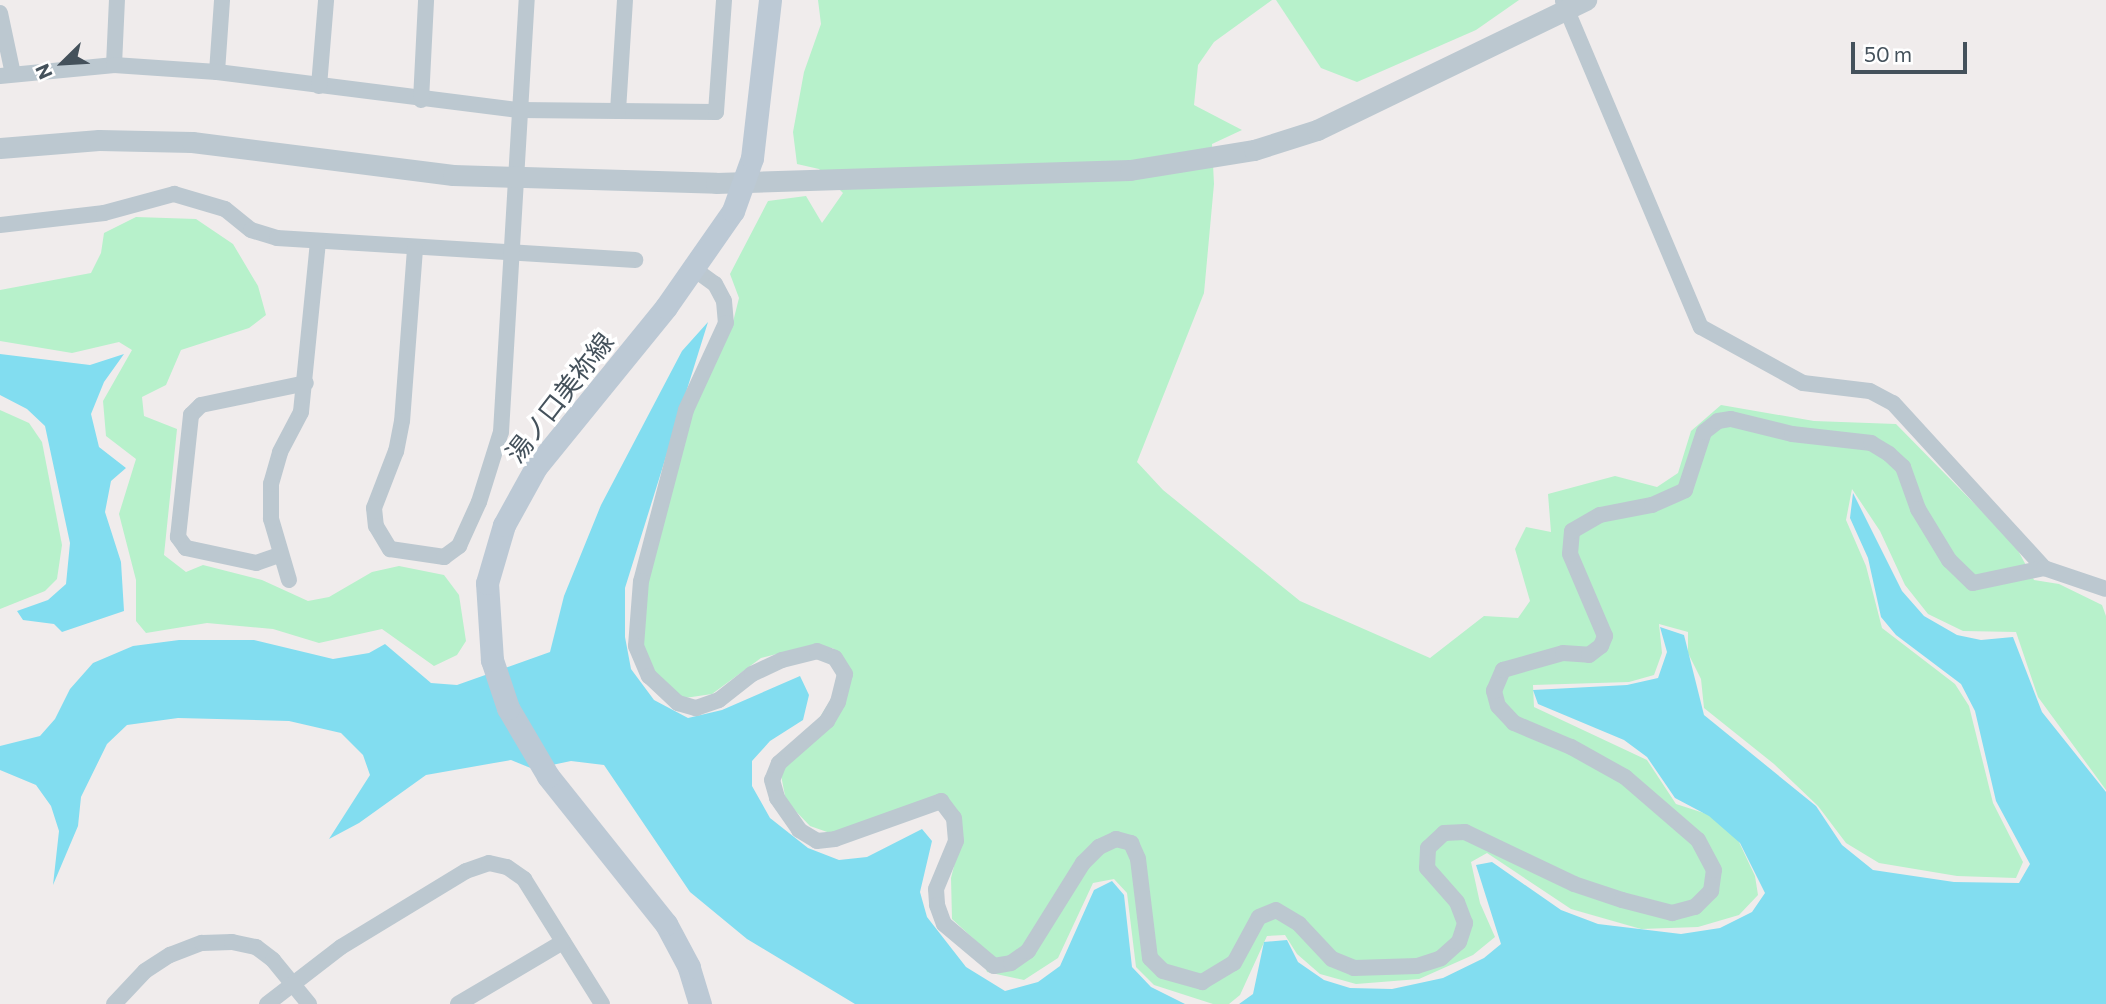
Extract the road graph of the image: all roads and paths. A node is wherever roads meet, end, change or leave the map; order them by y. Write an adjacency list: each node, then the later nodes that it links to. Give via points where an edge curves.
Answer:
1 (117, 0): 12 (street)
2 (222, 0): 13 (street)
3 (326, 0): 15 (street)
4 (426, 0): 16 (street)
5 (527, 0): 17 (street)
6 (625, 0): 18 (street)
7 (724, 0): 18 (street, via 716,112)
8 (770, 0): 21 (main road, 湯ノ口美祢線, via 760,106)
9 (1586, 0): 10 (street)
10 (1564, 5): 21 (street, via 1317,130 1254,150 1130,170); 30 (street, via 1701,327 1803,383 1870,391 1893,403)
11 (0, 13): 14 (street)
12 (114, 65): 13 (street); 14 (street)
13 (217, 72): 15 (street)
14 (6, 75)
15 (319, 86): 16 (street)
16 (421, 100): 17 (street)
17 (519, 110): 18 (street); 20 (street)
18 (618, 111)
19 (0, 148): 20 (street, via 99,140 192,142 453,175)
20 (516, 177): 21 (street); 25 (street)
21 (745, 183): 27 (main road, 湯ノ口美祢線, via 720,235)
22 (0, 225): 23 (street, via 104,213 174,194 225,209 251,230)
23 (318, 243): 24 (street); 28 (street)
24 (415, 249): 25 (street); 25 (street, via 402,421 374,508 376,526 390,550 444,557 458,545 480,502 501,432)
25 (512, 252): 26 (street)
26 (635, 260)
27 (694, 269): 30 (street, via 715,284 724,301 726,323 686,410 641,581 636,646 649,676 678,703 696,708 719,700 752,674 782,660 817,651 835,658 845,674 838,702 827,721 779,763 772,780 777,798 799,830 817,841 835,839 942,801 954,818 956,841 936,889 937,905 944,924 994,966 1011,963 1028,951 1083,863 1099,847 1116,839 1131,843 1138,859 1150,958 1163,971 1202,982 1234,963 1259,917 1276,910 1299,924 1332,959 1354,968 1418,966 1441,958 1459,942 1465,923 1457,902 1427,868 1428,848 1444,833 1465,832 1574,884 1622,900 1672,913 1695,907 1711,891 1714,870 1698,840 1625,777 1514,723 1498,706 1494,691 1503,670 1563,653 1589,655 1601,646 1605,636 1570,554 1572,531 1600,515 1652,505 1685,490 1704,432 1718,421 1731,419 1792,434 1871,443 1903,467 1918,509 1961,576 1973,583); 40 (main road, 湯ノ口美祢線, via 536,467 504,525 487,583 486,618 492,660 508,708 548,776 666,923 689,967)
28 (306, 383): 29 (street, via 301,412 280,452 271,484 271,519); 29 (street, via 201,405 191,415 178,537 186,548 256,563)
29 (279, 555): 31 (street)
30 (2044, 568): 32 (street)
31 (289, 580)
32 (2106, 590)
33 (563, 942): 34 (street, via 524,879 507,867 489,863 466,871); 38 (street); 39 (street)
34 (292, 982): 35 (street, via 256,947 202,943 145,971); 36 (street); 37 (street)
35 (114, 1004)
36 (267, 1004)
37 (309, 1004)
38 (458, 1004)
39 (601, 1004)
40 (700, 1004)

